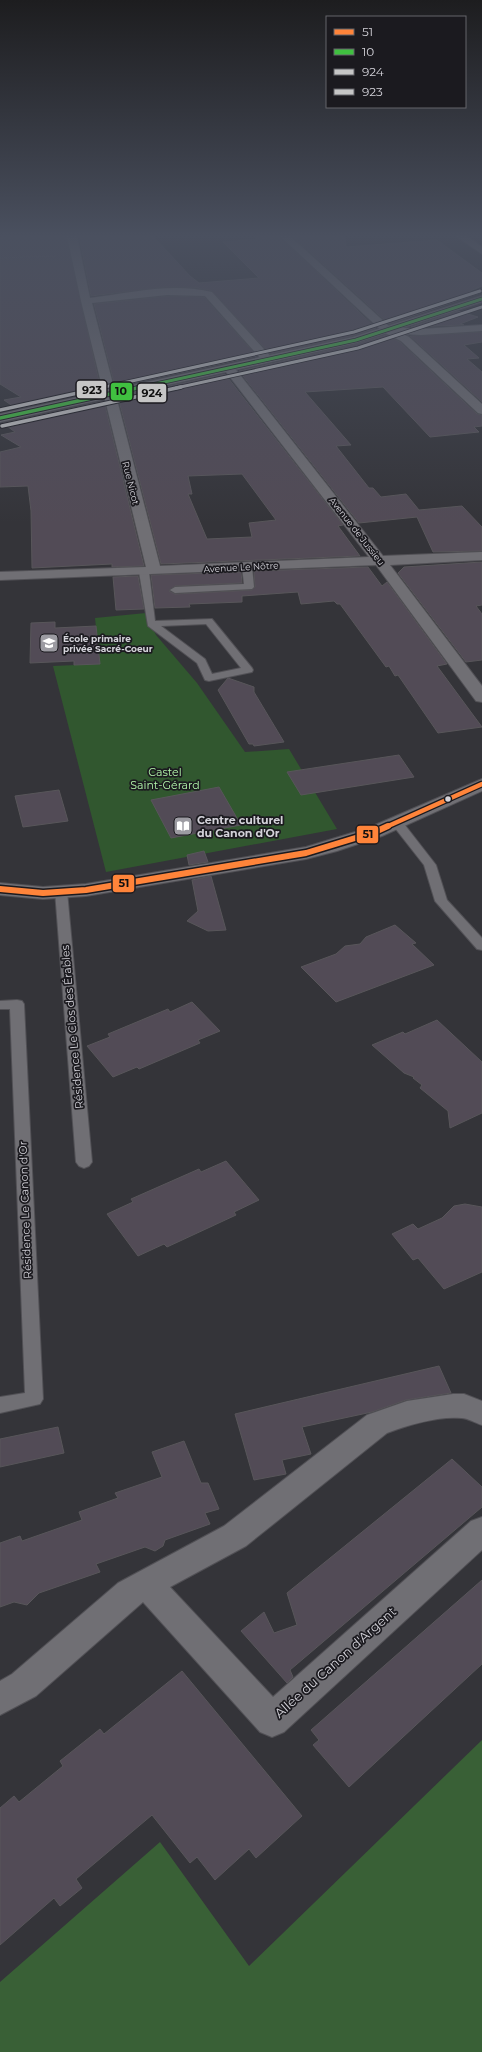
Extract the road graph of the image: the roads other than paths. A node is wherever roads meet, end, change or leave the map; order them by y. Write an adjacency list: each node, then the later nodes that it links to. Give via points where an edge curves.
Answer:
1 (94, 332): 7 (street, Rue Nicot)
2 (242, 332): 5 (street)
3 (382, 332): 5 (street, via 356,340)
4 (388, 332): 8 (street, via 391,340)
5 (267, 359): 6 (street)
6 (229, 368): 7 (street); 11 (street, Avenue de Jussieu)
7 (109, 394): 9 (street); 13 (street, Rue Nicot)
8 (479, 415)
9 (0, 418)
10 (482, 556): 11 (street, Avenue Le Nôtre)
11 (379, 560): 12 (street, Avenue Le Nôtre); 17 (street, Avenue de Jussieu)
12 (247, 567): 13 (street, Avenue Le Nôtre); 15 (lane, via 249,587)
13 (149, 571): 14 (street, Avenue Le Nôtre); 16 (lane)
14 (0, 576)
15 (175, 590)
16 (152, 624): 16 (lane, via 201,661 210,678 248,670 209,621)
17 (482, 697)
18 (482, 784): 19 (street)
19 (397, 823): 21 (street, via 306,853 142,882); 22 (lane, via 430,866 441,901)
20 (0, 889): 21 (street, via 24,892)
21 (61, 891): 24 (lane, Résidence Le Clos des Érables)
22 (482, 946)
23 (0, 1005): 25 (lane, Résidence Le Canon d'Or, via 17,1004 34,1399)
24 (84, 1162)
25 (0, 1405)
26 (482, 1413): 28 (street, via 464,1406 453,1406 407,1413 377,1424 235,1536)
27 (482, 1531): 28 (street, Allée du Canon d'Argent, via 272,1720)
28 (147, 1584): 29 (street, via 110,1608 24,1685)
29 (0, 1699)

